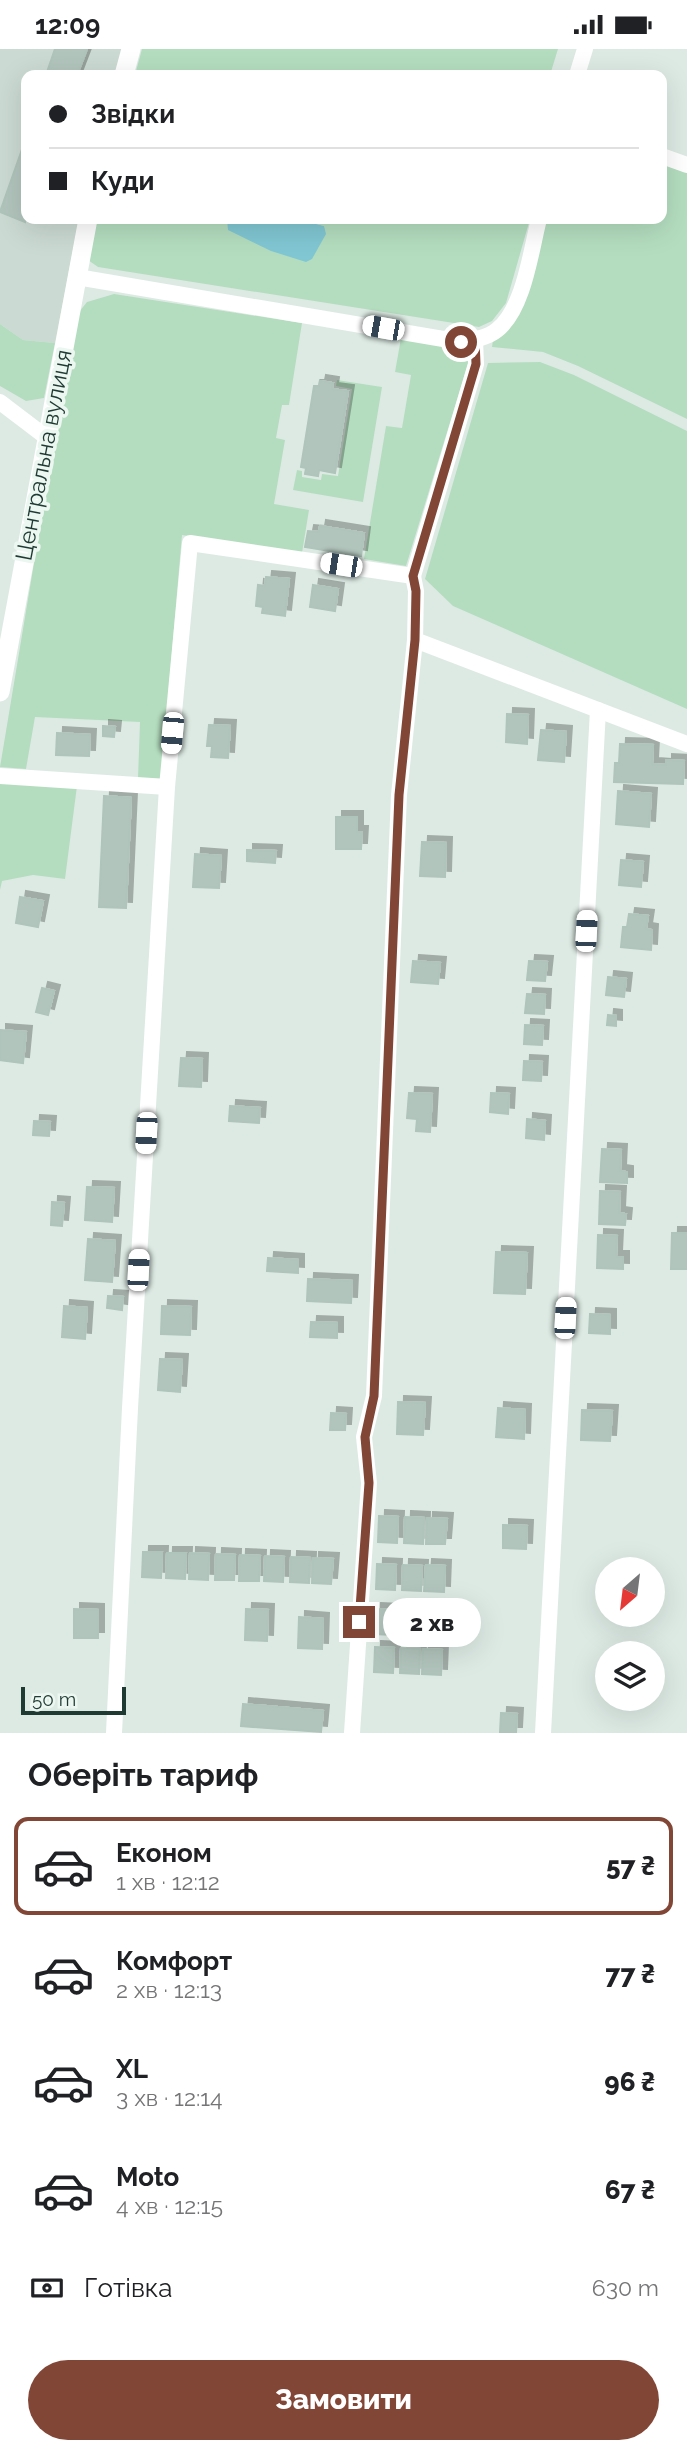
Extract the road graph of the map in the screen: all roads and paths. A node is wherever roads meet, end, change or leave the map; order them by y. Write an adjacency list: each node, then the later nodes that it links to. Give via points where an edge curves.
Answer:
1 (131, 49): 3 (street)
2 (585, 49): 4 (street)
3 (125, 70)
4 (579, 70)
5 (667, 158): 6 (street)
6 (687, 165)
7 (87, 224): 9 (street, Центральна вулиця)
8 (538, 224): 10 (street, via 511,314 497,330)
9 (77, 277): 10 (street, via 461,342); 12 (street, Центральна вулиця)
10 (475, 340): 13 (street, via 476,364)
11 (0, 402): 12 (street)
12 (46, 437): 15 (street, Центральна вулиця)
13 (413, 576): 14 (street); 19 (street, via 190,543)
14 (415, 640): 16 (street); 21 (street, via 399,795 374,1396 365,1437 369,1483)
15 (0, 692)
16 (598, 710): 17 (street); 22 (street)
17 (687, 744)
18 (0, 776): 19 (street)
19 (167, 787): 20 (street)
20 (114, 1733)
21 (352, 1733)
22 (543, 1733)

